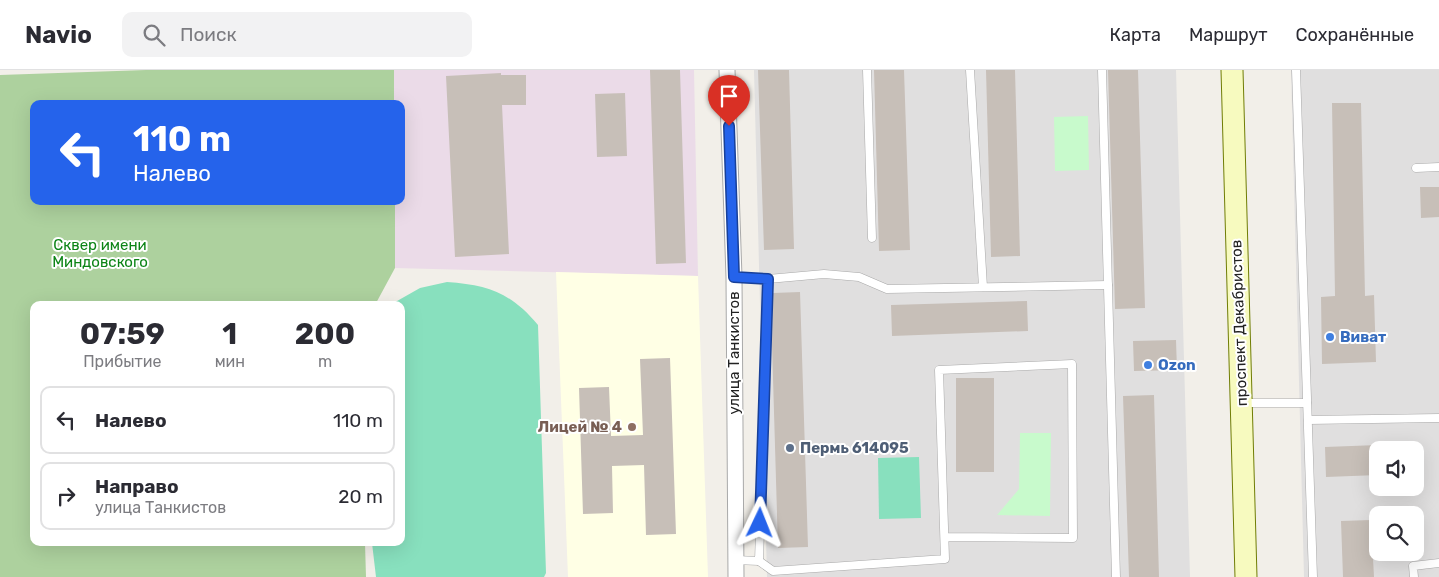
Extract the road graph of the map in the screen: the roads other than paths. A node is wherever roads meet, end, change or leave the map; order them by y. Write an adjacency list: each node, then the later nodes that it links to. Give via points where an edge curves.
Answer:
1 (727, 70): 10 (street, улица Танкистов)
2 (867, 70): 9 (lane)
3 (970, 70): 13 (lane)
4 (1102, 70): 12 (lane)
5 (1232, 70): 14 (main road, проспект Декабристов)
6 (1296, 70): 15 (lane)
7 (1439, 167): 8 (lane)
8 (1416, 168)
9 (872, 238)
10 (734, 277): 11 (lane); 19 (street, улица Танкистов)
11 (768, 279): 13 (lane, via 824,274 859,277 887,289); 20 (lane)
12 (1108, 285): 13 (lane); 23 (lane)
13 (983, 287)
14 (1242, 403): 15 (lane); 24 (main road, проспект Декабристов)
15 (1307, 403): 17 (lane)
16 (1439, 418): 17 (lane)
17 (1308, 420): 25 (lane)
18 (945, 538): 18 (lane, via 939,370 1072,364 1072,538); 20 (lane, via 946,559 772,571)
19 (735, 560): 20 (lane); 22 (street, улица Танкистов)
20 (759, 561)
21 (1439, 563): 26 (lane, via 1413,566)
22 (736, 577)
23 (1116, 577)
24 (1246, 577)
25 (1313, 577)
26 (1414, 577)

